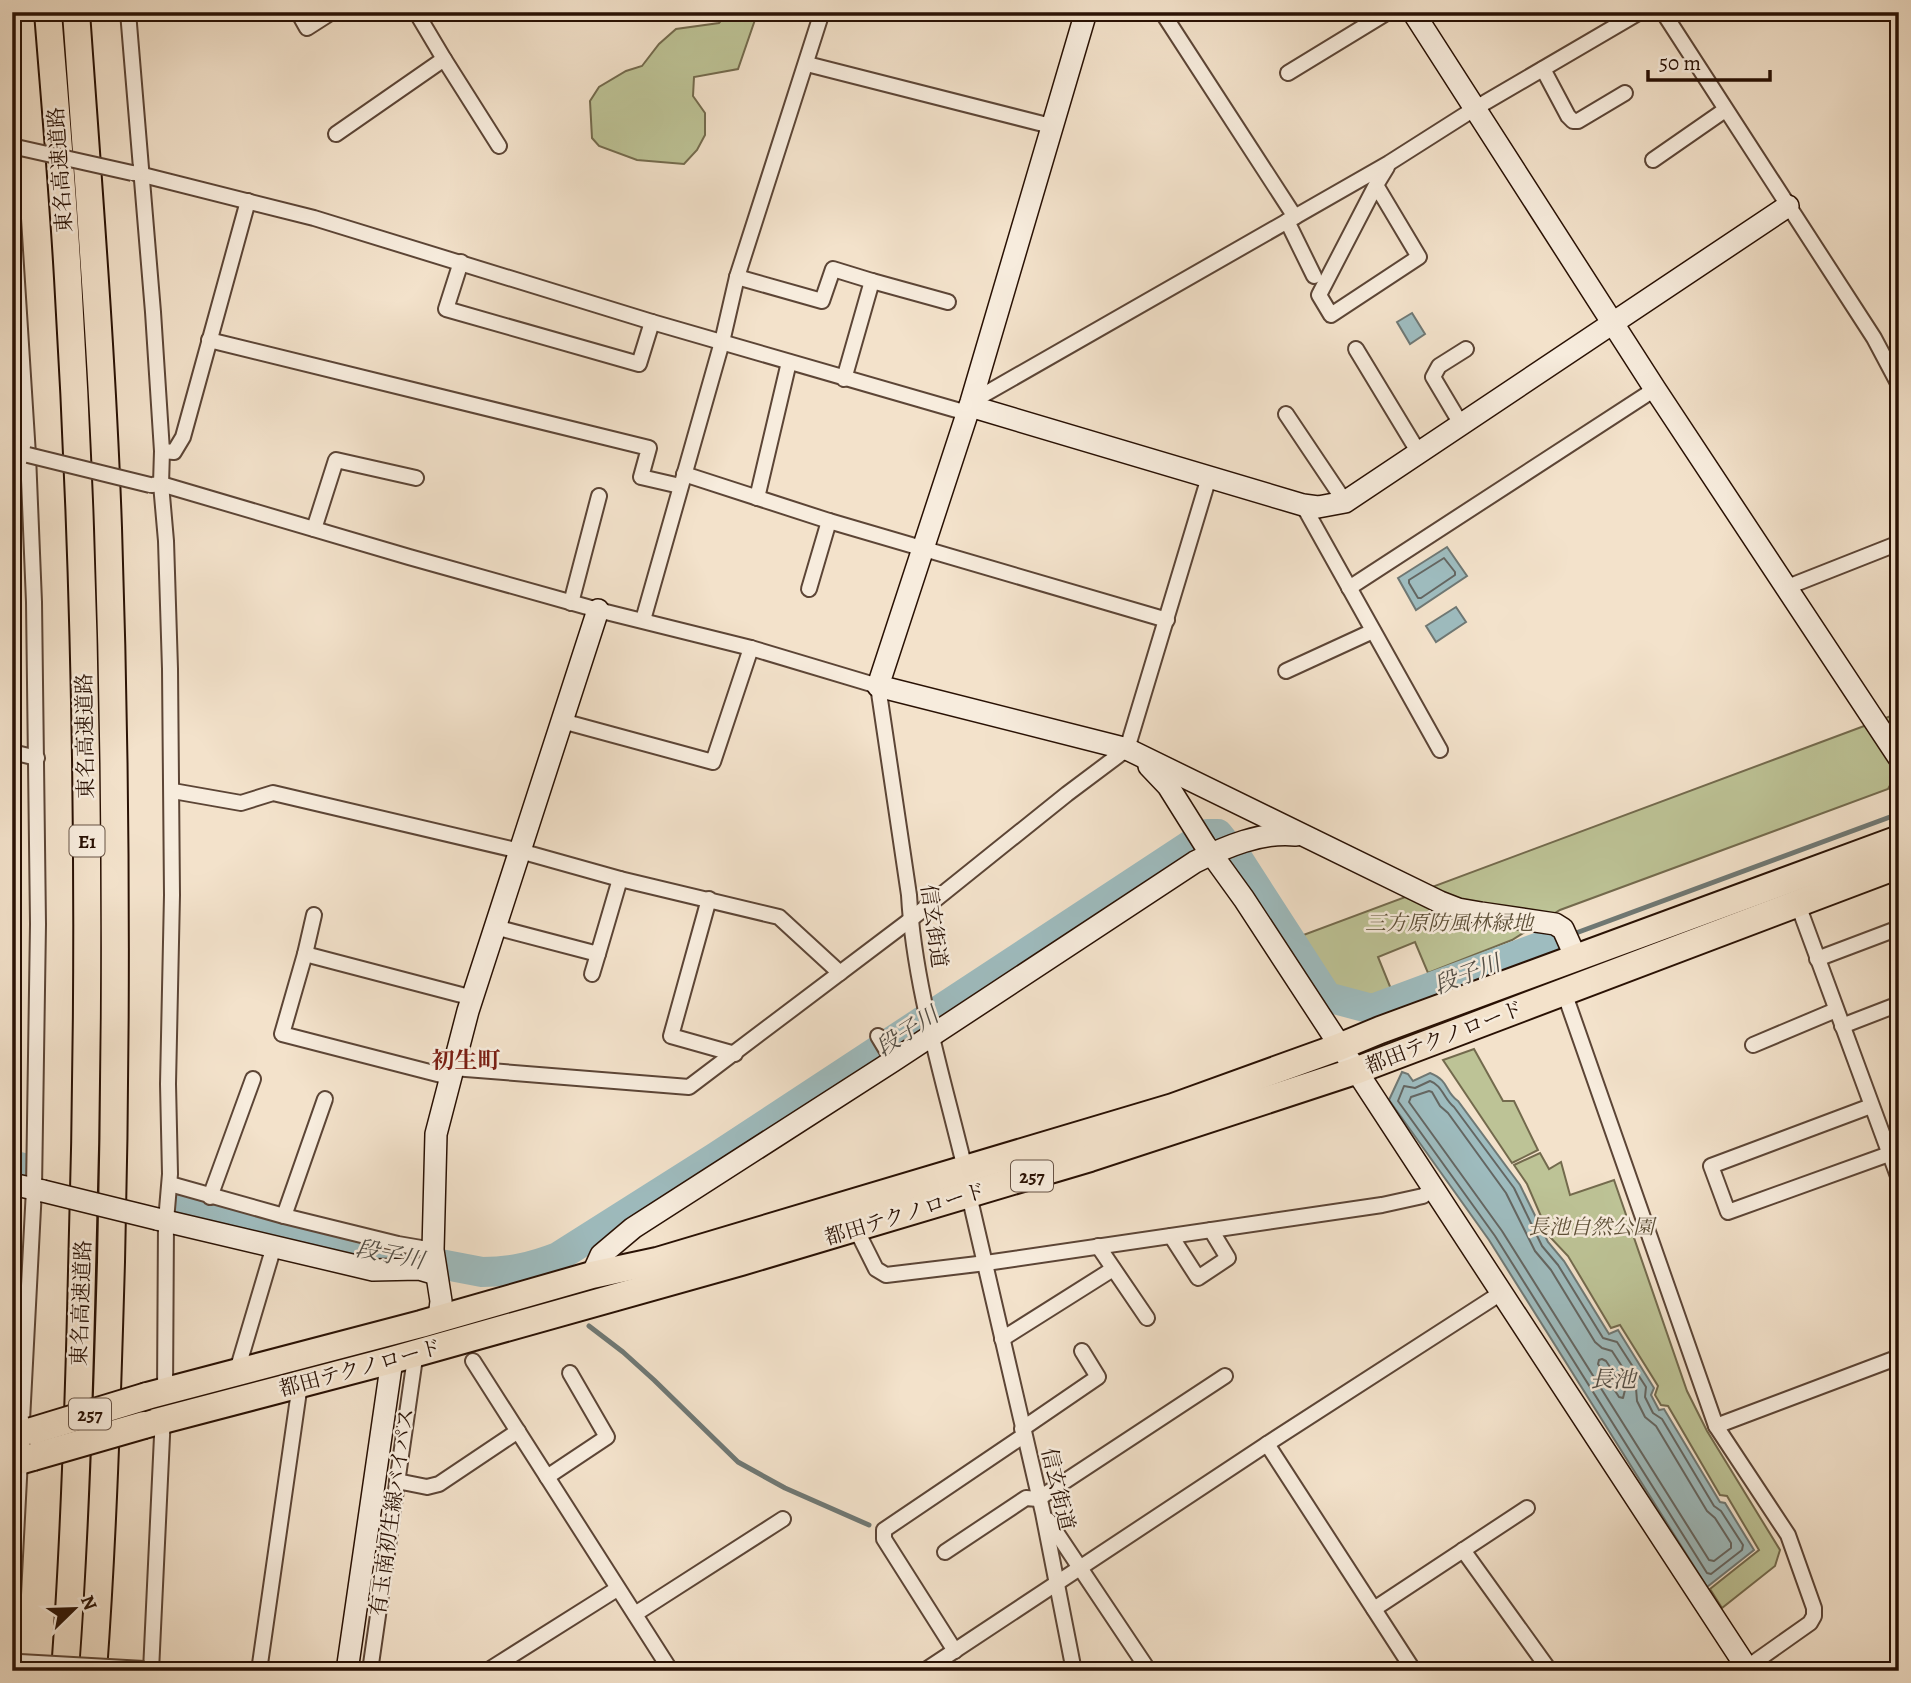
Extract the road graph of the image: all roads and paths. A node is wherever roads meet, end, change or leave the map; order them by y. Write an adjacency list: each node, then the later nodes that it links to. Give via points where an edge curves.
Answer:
1 (48, 12): 179 (highway, 東名高速道路 / E1, via 80,526 87,850 87,1111)
2 (76, 12): 180 (highway, 東名高速道路 / E1, via 108,525 115,835 115,1083 100,1579)
3 (128, 12): 27 (street)
4 (298, 12): 5 (street, via 307,28)
5 (332, 12)
6 (822, 12): 15 (street)
7 (1086, 12): 21 (street)
8 (1162, 12): 32 (street)
9 (1388, 12): 17 (street)
10 (1413, 12): 19 (street)
11 (1640, 12): 16 (street)
12 (1663, 12): 20 (street)
13 (417, 13): 14 (street)
14 (444, 59): 22 (street); 24 (street)
15 (807, 64): 21 (street); 36 (street)
16 (1543, 69): 18 (street, via 1573,121); 19 (street)
17 (1288, 73)
18 (1625, 93)
19 (1474, 109): 26 (street); 40 (street)
20 (1725, 110): 25 (street); 31 (street)
21 (1051, 126): 50 (street)
22 (336, 134)
23 (14, 146): 27 (street, bridge)
24 (499, 146)
25 (1653, 160)
26 (1389, 163): 28 (street); 32 (street)
27 (137, 174): 29 (street); 53 (street)
28 (1376, 185): 28 (street, via 1319,295 1331,315 1419,257)
29 (248, 201): 34 (street); 41 (street)
30 (12, 203): 33 (street)
31 (1787, 206): 40 (street); 48 (street, via 1874,338)
32 (1291, 219): 35 (street); 50 (street)
33 (13, 234): 43 (street)
34 (461, 262): 39 (street); 39 (street, via 446,309 639,364)
35 (1314, 276)
36 (737, 277): 37 (street, via 822,302 833,269); 42 (street)
37 (872, 281): 38 (street); 47 (street)
38 (948, 302)
39 (652, 321): 42 (street)
40 (1613, 321): 49 (street); 52 (street)
41 (209, 340): 53 (street, via 183,437 174,452); 58 (street, via 649,448 641,477)
42 (722, 342): 46 (street); 58 (street)
43 (17, 347): 55 (street)
44 (1356, 349): 54 (street)
45 (1466, 349): 52 (street, via 1433,373)
46 (789, 362): 47 (street); 62 (street)
47 (844, 379): 50 (street)
48 (1899, 385)
49 (1655, 389): 69 (street); 70 (street)
50 (969, 407): 56 (street); 68 (street)
51 (1286, 414): 63 (street)
52 (1461, 424): 54 (street)
53 (162, 451): 59 (street)
54 (1419, 453): 63 (street)
55 (20, 454): 59 (street, bridge); 60 (street); 84 (street)
56 (1209, 477): 64 (street); 75 (street)
57 (416, 478): 66 (street, via 336,460)
58 (682, 480): 62 (street); 74 (street)
59 (156, 484): 66 (street); 86 (street, via 169,631)
60 (12, 487)
61 (599, 496): 72 (street)
62 (757, 498): 65 (street)
63 (1345, 502): 64 (street)
64 (1303, 505): 69 (street)
65 (829, 521): 68 (street); 71 (street)
66 (314, 529): 72 (street)
67 (1899, 542): 70 (street)
68 (923, 549): 75 (street); 79 (street)
69 (1349, 588): 76 (street)
70 (1785, 588): 85 (street)
71 (809, 589)
72 (571, 603): 73 (street)
73 (598, 610): 74 (street); 80 (street)
74 (643, 620): 77 (street)
75 (1167, 621): 83 (street)
76 (1373, 631): 78 (street); 81 (street)
77 (751, 648): 79 (street); 80 (street, via 713,762)
78 (1286, 671)
79 (878, 686): 83 (street); 96 (street, 信玄街道)
80 (562, 721): 90 (street)
81 (1440, 750)
82 (12, 752): 84 (street)
83 (1133, 753): 87 (street); 89 (street, via 1164,781); 96 (street, via 1056,803)
84 (37, 758): 125 (street)
85 (1899, 758)
86 (173, 791): 90 (street, via 241,803 273,793); 126 (street)
87 (1302, 836): 89 (street, via 1279,834); 99 (street, via 1458,909 1550,923)
88 (1899, 839): 99 (highway, 都田テクノロード / 257)
89 (1214, 845): 110 (street, via 1195,862); 113 (street)
90 (520, 851): 92 (street); 97 (street)
91 (1899, 865): 94 (highway, 都田テクノロード / 257)
92 (620, 879): 93 (street); 101 (street)
93 (709, 899): 103 (street, via 779,917); 114 (street, via 671,1036)
94 (1797, 902): 102 (street); 105 (highway, 都田テクノロード / 257)
95 (314, 915): 100 (street)
96 (911, 920): 103 (street); 110 (street, 信玄街道)
97 (495, 927): 101 (street); 106 (street)
98 (1899, 928): 102 (street)
99 (1570, 944): 113 (highway, 都田テクノロード / 257)
100 (305, 954): 106 (street); 117 (street, via 282,1034)
101 (598, 954): 104 (street)
102 (1817, 958): 108 (street)
103 (840, 973): 114 (street)
104 (592, 974)
105 (1564, 992): 116 (highway, 都田テクノロード / 257); 156 (street)
106 (473, 998): 117 (street)
107 (1899, 1004): 109 (street)
108 (1836, 1010): 109 (street); 112 (street)
109 (1842, 1026): 120 (street)
110 (932, 1030): 115 (street); 122 (street, 信玄街道)
111 (878, 1036): 115 (street)
112 (1753, 1045)
113 (1339, 1047): 116 (street); 122 (highway, 都田テクノロード / 257, via 1173,1107)
114 (735, 1054): 117 (street, via 689,1087)
115 (891, 1057): 140 (street, via 633,1228 601,1255)
116 (1355, 1071): 127 (street); 128 (highway, 都田テクノロード / 257)
117 (451, 1072): 137 (street, via 434,1143)
118 (253, 1079): 129 (street)
119 (325, 1099): 131 (street)
120 (1871, 1106): 121 (street); 121 (street, via 1711,1166 1728,1212)
121 (1889, 1154): 123 (street)
122 (965, 1169): 140 (highway, 都田テクノロード / 257, via 657,1261)
123 (1899, 1179)
124 (12, 1184): 125 (street)
125 (36, 1185): 130 (street, bridge); 149 (street)
126 (169, 1187): 129 (street); 130 (street)
127 (1432, 1189): 133 (street, via 1423,1196 1382,1205); 141 (street)
128 (969, 1195): 132 (highway, 都田テクノロード / 257); 138 (street, 信玄街道)
129 (210, 1197): 131 (street)
130 (164, 1215): 135 (street); 154 (street)
131 (284, 1216): 137 (street, via 389,1242)
132 (856, 1229): 138 (street, via 876,1269 886,1275); 146 (highway, 都田テクノロード / 257)
133 (1211, 1230): 134 (street); 134 (street, via 1228,1258 1198,1278)
134 (1171, 1236): 136 (street)
135 (274, 1246): 137 (street, via 373,1270 419,1269); 151 (street)
136 (1098, 1246): 138 (street); 139 (street)
137 (434, 1260): 143 (street, via 441,1301)
138 (986, 1263): 144 (street, 信玄街道)
139 (1113, 1269): 142 (street); 144 (street)
140 (592, 1275): 143 (highway, 都田テクノロード / 257)
141 (1501, 1293): 159 (street); 178 (street)
142 (1147, 1318)
143 (439, 1319): 146 (street, via 432,1334); 146 (street, via 400,1351); 151 (highway, 都田テクノロード / 257)
144 (1002, 1339): 158 (street, 信玄街道)
145 (1082, 1352): 158 (street, via 1098,1377)
146 (403, 1357): 153 (highway, 都田テクノロード / 257); 162 (street, 有玉南初生線バイパス); 182 (street, 有玉南初生線バイパス)
147 (1899, 1357): 156 (street)
148 (473, 1361): 157 (street)
149 (18, 1362): 160 (street)
150 (570, 1373): 161 (street, via 607,1437)
151 (236, 1374): 154 (highway, 都田テクノロード / 257)
152 (1224, 1376): 163 (street)
153 (300, 1384): 155 (highway, 都田テクノロード / 257); 181 (street)
154 (156, 1394): 155 (street); 160 (highway, 都田テクノロード / 257, bridge)
155 (154, 1423): 160 (highway, 都田テクノロード / 257, bridge); 177 (street)
156 (1716, 1426): 178 (street, via 1788,1535 1814,1608 1810,1623)
157 (518, 1431): 161 (street); 162 (street, via 439,1484 427,1487)
158 (1023, 1433): 163 (street, 信玄街道); 175 (street, via 884,1530 884,1539)
159 (1267, 1444): 169 (street); 172 (street)
160 (22, 1447): 168 (street)
161 (547, 1477): 171 (street)
162 (397, 1481): 183 (street, 有玉南初生線バイパス)
163 (1041, 1506): 167 (street, via 1026,1498); 169 (street); 170 (street, 信玄街道)
164 (1527, 1508): 166 (street)
165 (783, 1518): 174 (street)
166 (1463, 1550): 172 (street); 190 (street)
167 (945, 1552)
168 (14, 1562): 173 (street)
169 (1079, 1567): 170 (street); 188 (street)
170 (1056, 1582): 175 (street); 187 (street, 信玄街道)
171 (617, 1589): 174 (street); 184 (street)
172 (1374, 1609): 189 (street)
173 (12, 1614)
174 (635, 1614): 185 (street)
175 (955, 1651): 186 (street)
176 (16, 1662): 177 (street, bridge)
177 (147, 1670)
178 (1746, 1670)
179 (65, 1671)
180 (93, 1671)
181 (259, 1671)
182 (347, 1671)
183 (370, 1671)
184 (487, 1671)
185 (671, 1671)
186 (924, 1671)
187 (1074, 1671)
188 (1149, 1671)
189 (1414, 1671)
190 (1550, 1671)

